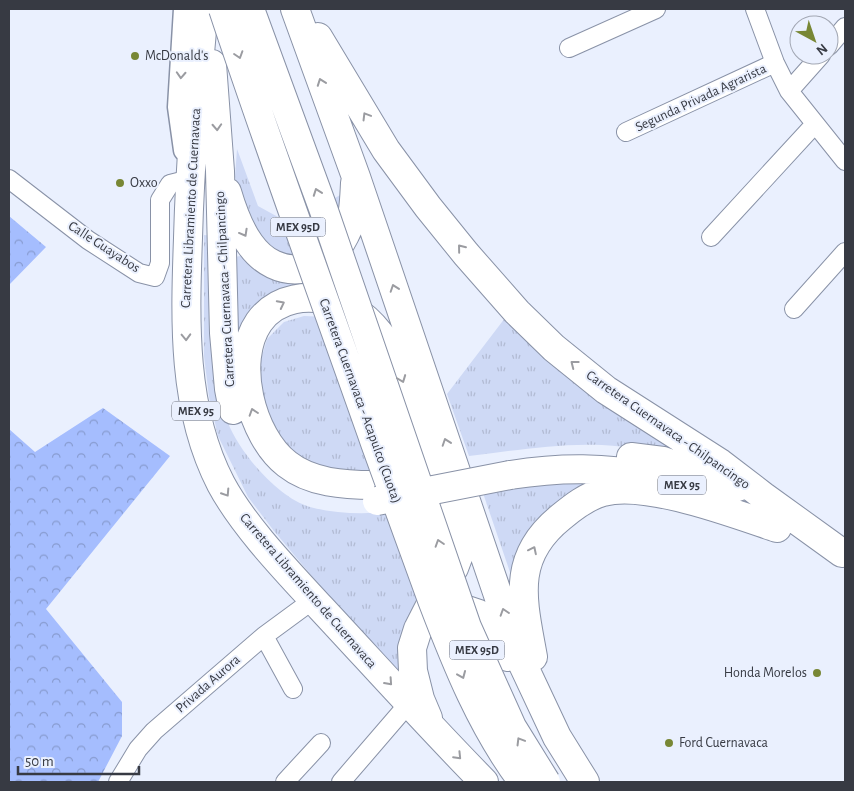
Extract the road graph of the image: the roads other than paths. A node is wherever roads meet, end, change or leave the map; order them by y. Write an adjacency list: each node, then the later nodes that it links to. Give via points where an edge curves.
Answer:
1 (185, 9): 19 (street, one-way to 19, via 179,107)
2 (205, 9): 16 (main road, Carretera Cuernavaca - Chilpancingo / MEX 95, one-way to 16); 19 (main road, Carretera Libramiento de Cuernavaca / MEX 95)
3 (223, 9): 41 (main road, Carretera Cuernavaca - Acapulco (Cuota) / MEX 95D, one-way to 41, bridge, via 400,515 446,637 490,730)
4 (250, 9): 42 (main road, Carretera Cuernavaca - Acapulco (Cuota) / MEX 95D, one-way to 4, bridge, via 512,727 467,627 323,208)
5 (295, 9): 17 (main road, one-way to 5)
6 (301, 9): 25 (main road, Carretera Cuernavaca - Chilpancingo / MEX 95, one-way to 6, via 720,462 606,390 554,348 517,312 461,248 386,150)
7 (656, 9): 9 (street)
8 (755, 9): 10 (street)
9 (568, 48)
10 (775, 63): 12 (street); 14 (street, Segunda Privada Agrarista)
11 (812, 65): 12 (street)
12 (789, 91): 13 (street)
13 (815, 124): 15 (street); 20 (street)
14 (626, 132)
15 (845, 161)
16 (220, 171): 17 (main road, one-way to 17, via 238,222 250,244 267,261 286,269 304,270 321,263 345,236 353,214); 24 (main road, Carretera Cuernavaca - Chilpancingo / MEX 95, via 224,333 229,389 237,423 259,456 290,485 330,501 353,503)
17 (356, 177): 32 (main road, one-way to 17, via 518,654)
18 (9, 179): 19 (street, Calle Guayabos, via 88,240 139,272 155,277 160,263 160,200 170,184)
19 (190, 179): 28 (main road, Carretera Libramiento de Cuernavaca / MEX 95, one-way to 28, via 185,309 187,356 207,454 240,514)
20 (711, 237)
21 (845, 252): 22 (street)
22 (794, 309)
23 (508, 468): 24 (main road, bridge); 25 (main road, via 573,454 618,455 663,461); 26 (main road, Carretera Cuernavaca - Chilpancingo / MEX 95, via 610,470 662,478)
24 (375, 493): 29 (main road, one-way to 29, via 304,474 273,451 262,434 246,386 250,340 258,323 272,308 290,299 327,299 350,307 380,334 394,357 448,496 460,537 460,552)
25 (763, 496): 27 (main road, Carretera Cuernavaca - Chilpancingo / MEX 95)
26 (777, 528): 27 (main road, Carretera Cuernavaca - Chilpancingo / MEX 95); 32 (main road, one-way to 26, via 522,592 525,568 543,533 572,508 604,491 647,492 691,501)
27 (844, 554)
28 (313, 600): 30 (street, Privada Aurora); 33 (main road, Carretera Libramiento de Cuernavaca / MEX 95, one-way to 33)
29 (418, 629): 34 (main road, via 412,648 413,671 420,699); 35 (main road, via 447,609 464,609 479,614)
30 (264, 636): 31 (street); 37 (street, Privada Aurora, via 154,731 138,749)
31 (294, 689)
32 (540, 700): 35 (main road)
33 (408, 704): 34 (main road, Carretera Libramiento de Cuernavaca / MEX 95); 39 (street)
34 (434, 730): 40 (main road, Carretera Libramiento de Cuernavaca / MEX 95, one-way to 40)
35 (557, 738): 43 (main road)
36 (321, 743): 38 (street)
37 (118, 782)
38 (285, 782)
39 (341, 782)
40 (484, 782)
41 (523, 782)
42 (546, 782)
43 (584, 782)

